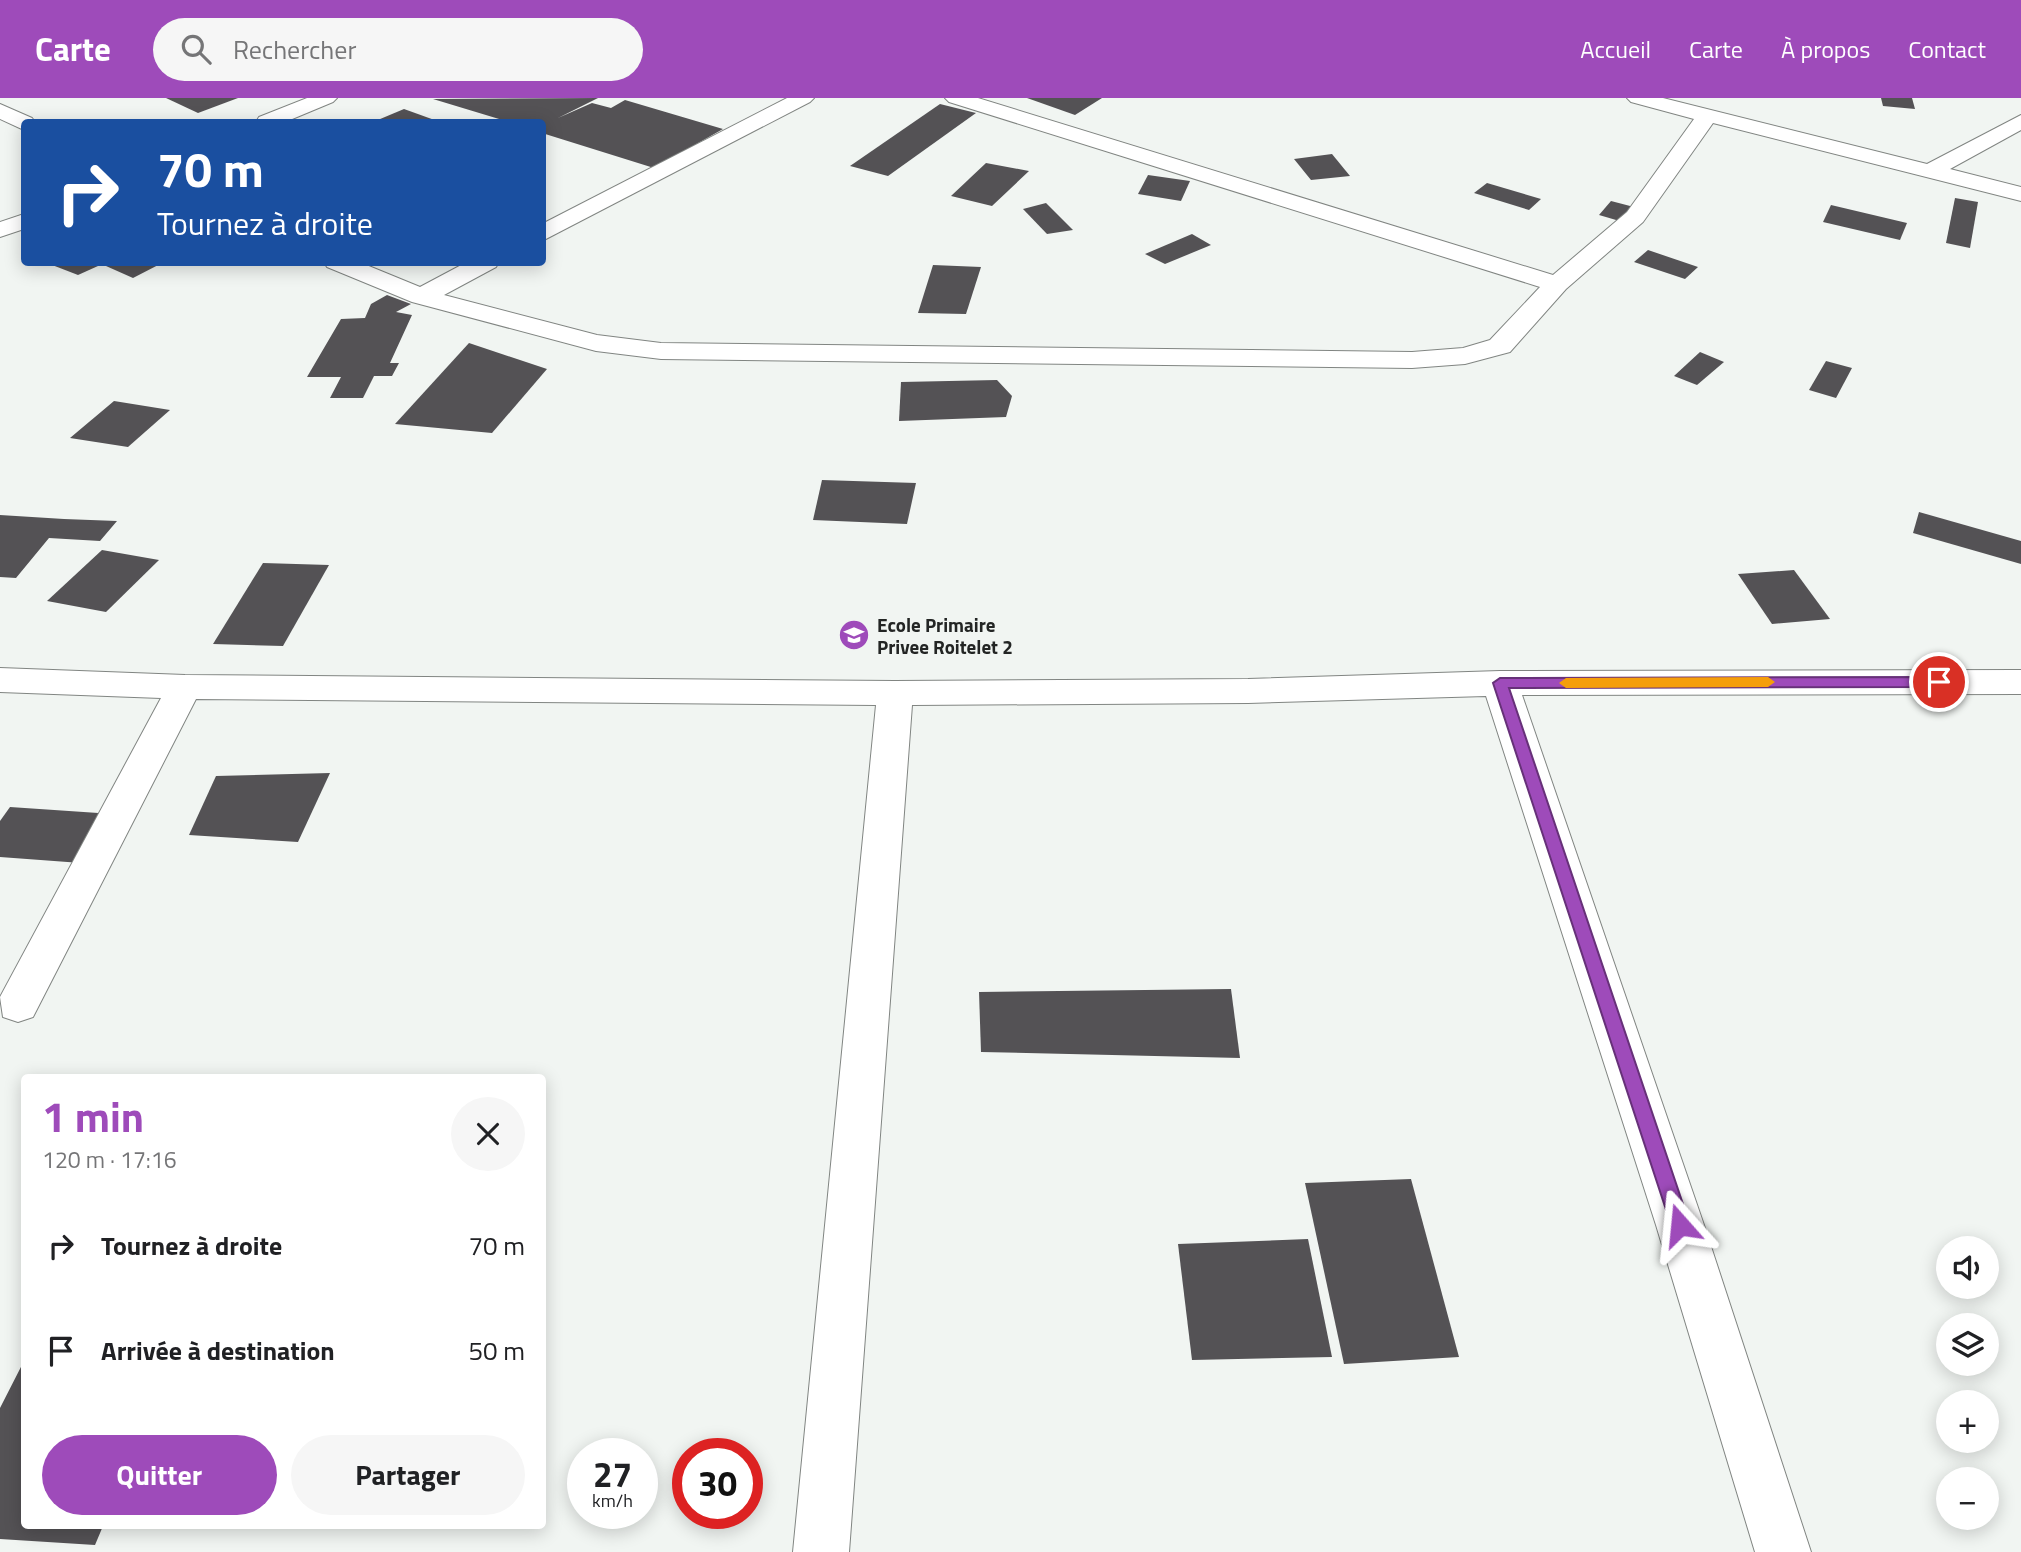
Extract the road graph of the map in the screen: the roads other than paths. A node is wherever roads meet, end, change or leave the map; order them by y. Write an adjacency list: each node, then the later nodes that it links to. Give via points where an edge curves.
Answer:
1 (326, 98): 7 (street)
2 (803, 98): 14 (street)
3 (956, 98): 17 (street)
4 (1638, 98): 6 (street)
5 (0, 110): 8 (street)
6 (1708, 115): 10 (street); 17 (street, via 1635,217)
7 (274, 119)
8 (21, 121)
9 (2021, 121): 10 (street)
10 (1932, 170): 11 (street)
11 (2021, 194)
12 (21, 221): 13 (street)
13 (0, 230)
14 (546, 232)
15 (346, 266): 18 (street)
16 (479, 266): 18 (street)
17 (1558, 284): 18 (street, via 1500,346 1465,356 1412,360 661,351 596,343)
18 (421, 297)
19 (0, 680): 22 (street)
20 (2021, 682): 21 (street)
21 (1500, 683): 23 (street, via 1248,691); 26 (street)
22 (185, 687): 23 (street); 24 (street)
23 (895, 693): 25 (street)
24 (18, 1004)
25 (821, 1552)
26 (1783, 1552)

